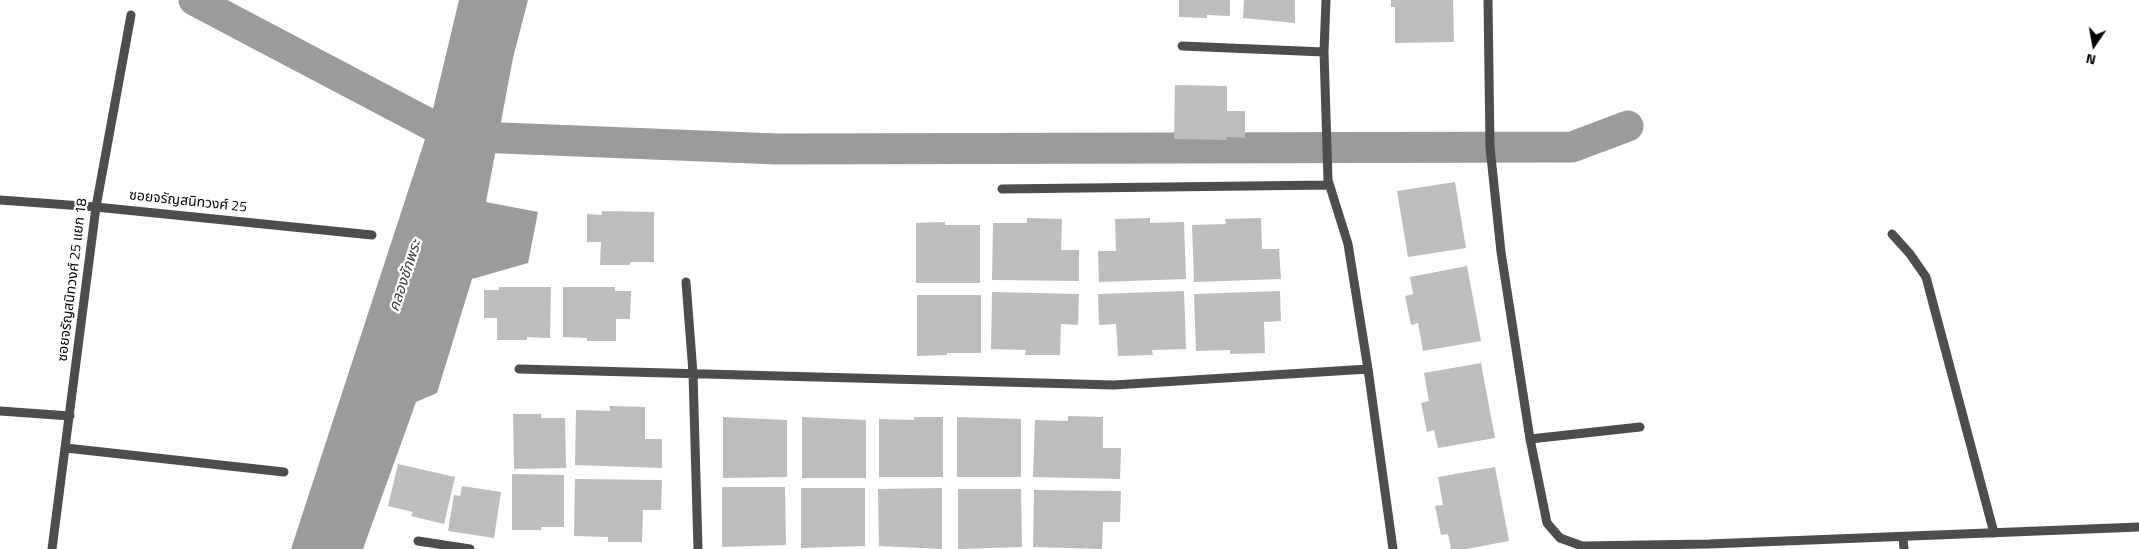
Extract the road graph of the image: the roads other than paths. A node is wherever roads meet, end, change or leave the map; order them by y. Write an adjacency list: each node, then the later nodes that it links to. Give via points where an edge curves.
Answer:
1 (1326, 0): 5 (street)
2 (1488, 0): 19 (street, via 1490,147 1501,252)
3 (131, 16): 9 (street, ซอยจรัญสนิทวงศ์ 25 แยก 18)
4 (1182, 46): 5 (street)
5 (1324, 52): 6 (street)
6 (1329, 182): 7 (street); 14 (street, via 1348,244)
7 (1002, 189)
8 (0, 200): 9 (street, ซอยจรัญสนิทวงศ์ 25)
9 (96, 207): 11 (street, ซอยจรัญสนิทวงศ์ 25); 17 (street, ซอยจรัญสนิทวงศ์ 25 แยก 18)
10 (1892, 234): 23 (street, via 1926,277)
11 (372, 235)
12 (686, 282): 15 (street)
13 (519, 369): 15 (street)
14 (1368, 369): 15 (street, via 1114,385); 29 (street)
15 (693, 373): 28 (street)
16 (0, 410): 17 (street)
17 (70, 416): 20 (street, ซอยจรัญสนิทวงศ์ 25 แยก 18)
18 (1640, 427): 19 (street)
19 (1530, 439): 24 (street, via 1547,523 1560,538 1582,546)
20 (66, 448): 21 (street); 26 (street, ซอยจรัญสนิทวงศ์ 25 แยก 18)
21 (284, 472)
22 (2139, 527): 23 (street)
23 (1994, 533): 24 (street)
24 (1903, 537): 30 (street)
25 (418, 541): 27 (street)
26 (52, 549)
27 (470, 549)
28 (698, 549)
29 (1393, 549)
30 (1904, 549)

